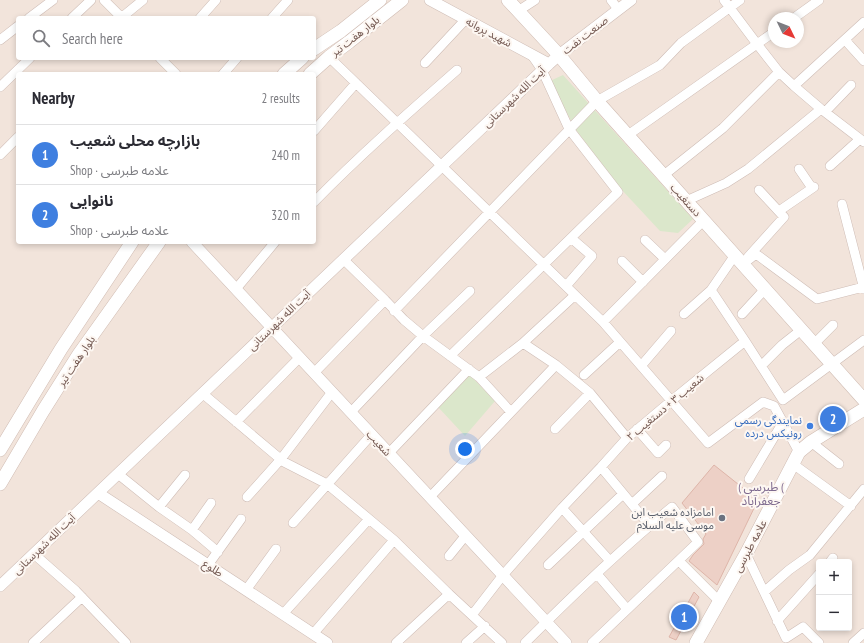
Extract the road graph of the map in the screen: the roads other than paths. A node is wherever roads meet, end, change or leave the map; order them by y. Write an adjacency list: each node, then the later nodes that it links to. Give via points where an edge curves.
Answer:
1 (53, 0): 20 (street)
2 (91, 0): 21 (street)
3 (104, 0): 22 (street)
4 (143, 0): 23 (street)
5 (216, 0): 24 (street)
6 (288, 0): 25 (street)
7 (380, 0): 29 (main road, بلوار هفت تیر)
8 (402, 0): 33 (main road, بلوار هفت تیر)
9 (430, 0): 26 (street, شهید پروانه)
10 (508, 0): 18 (main road, دستغیب)
11 (535, 0): 18 (street)
12 (611, 0): 17 (street)
13 (631, 0): 17 (street, صنعت نفت)
14 (740, 0): 16 (street)
15 (820, 0): 19 (street)
16 (727, 3): 34 (street); 55 (street, via 660,65)
17 (618, 9): 36 (street, صنعت نفت)
18 (518, 11): 36 (main road, دستغیب)
19 (803, 12)
20 (32, 16)
21 (74, 16)
22 (120, 16)
23 (124, 16)
24 (202, 16)
25 (274, 16)
26 (466, 20): 43 (street); 44 (street, شهید پروانه, via 531,54)
27 (864, 22): 32 (street)
28 (16, 28): 31 (street)
29 (341, 31): 33 (main road); 35 (main road, بلوار هفت تیر)
30 (768, 36): 34 (street)
31 (0, 40)
32 (845, 40): 42 (street); 53 (street)
33 (349, 42): 37 (main road, بلوار هفت تیر)
34 (757, 44): 50 (street); 60 (street)
35 (316, 48)
36 (559, 55): 44 (street, آیت الله شهرستانی); 55 (main road, دستغیب)
37 (329, 57): 49 (main road, بلوار هفت تیر); 51 (street)
38 (28, 60): 54 (street)
39 (163, 60): 46 (street)
40 (235, 60): 47 (street)
41 (300, 60): 48 (main road)
42 (864, 61)
43 (425, 63)
44 (545, 67): 59 (street); 64 (street, آیت الله شهرستانی)
45 (457, 70): 57 (street)
46 (174, 72)
47 (225, 72)
48 (286, 72)
49 (312, 72)
50 (779, 72): 53 (street); 67 (street, via 723,128)
51 (356, 83): 57 (street); 58 (street)
52 (851, 85): 56 (street)
53 (794, 86): 56 (street)
54 (0, 87)
55 (597, 101): 59 (street); 60 (main road, دستغیب)
56 (823, 110): 62 (street); 70 (street, via 726,183)
57 (397, 123): 64 (street); 69 (street)
58 (316, 129)
59 (569, 129): 73 (street); 75 (street, via 618,192)
60 (628, 135): 67 (main road, دستغیب)
61 (16, 139): 63 (street)
62 (862, 141): 65 (street)
63 (0, 155)
64 (441, 166): 73 (street); 81 (street, آیت الله شهرستانی)
65 (830, 166)
66 (799, 169): 72 (street, via 813,187)
67 (664, 175): 70 (main road, دستغیب)
68 (758, 190): 72 (street)
69 (316, 200)
70 (686, 201): 74 (main road, دستغیب)
71 (842, 204): 88 (street)
72 (779, 211): 83 (street, via 784,217)
73 (489, 212): 85 (street); 95 (street)
74 (704, 220): 82 (street); 83 (main road, دستغیب)
75 (571, 238): 85 (street); 87 (street, via 592,256)
76 (645, 240): 82 (street)
77 (131, 244): 125 (main road, بلوار هفت تیر)
78 (158, 244): 128 (main road, بلوار هفت تیر, via 79,354)
79 (194, 244): 89 (street, شعیب)
80 (273, 244): 89 (street)
81 (343, 259): 94 (street); 100 (street, آیت الله شهرستانی)
82 (666, 259): 86 (street)
83 (741, 260): 88 (street, via 756,254 816,299); 90 (main road, دستغیب); 91 (street)
84 (622, 261): 86 (street)
85 (543, 264): 87 (street); 109 (street)
86 (643, 282): 98 (street)
87 (566, 286): 93 (street)
88 (864, 288)
89 (236, 289): 100 (street, شعیب)
90 (765, 289): 97 (street); 101 (main road, دستغیب)
91 (711, 290): 96 (street); 105 (street)
92 (470, 291): 103 (street)
93 (575, 295): 98 (street); 106 (street)
94 (385, 300): 95 (street); 116 (street)
95 (394, 311): 103 (street)
96 (684, 314)
97 (742, 314)
98 (603, 322): 107 (street)
99 (832, 325): 108 (street)
100 (272, 327): 110 (street, شعیب); 120 (street, آیت الله شهرستانی)
101 (802, 330): 108 (main road, دستغیب); 114 (street)
102 (671, 331): 113 (street)
103 (423, 336): 109 (street); 130 (street)
104 (864, 340): 111 (street)
105 (744, 341): 114 (street); 124 (street, شعیب ۳ + دستغیب ۲)
106 (523, 342): 112 (street); 118 (street)
107 (620, 342): 113 (street); 117 (street)
108 (814, 344): 111 (main road, دستغیب)
109 (450, 356): 115 (street)
110 (300, 357): 116 (street, شعیب); 131 (street)
111 (832, 364): 122 (street); 123 (main road, دستغیب)
112 (556, 365): 121 (street); 129 (street)
113 (641, 366): 124 (street)
114 (761, 366): 122 (street)
115 (469, 369): 118 (street); 141 (street)
116 (314, 373): 119 (street, شعیب)
117 (584, 375)
118 (479, 377): 129 (street)
119 (332, 392): 130 (street, شعیب); 142 (street)
120 (202, 393): 131 (street); 146 (street, آیت الله شهرستانی)
121 (590, 393): 133 (street); 136 (street)
122 (783, 400): 126 (street)
123 (864, 400)
124 (671, 401): 126 (street, via 708,443 763,402); 134 (street, شعیب ۳ + دستغیب ۲)
125 (28, 403): 128 (main road); 139 (main road, بلوار هفت تیر)
126 (774, 406): 132 (street)
127 (864, 409): 137 (main road, علامه طبرسی)
128 (43, 411): 150 (main road, بلوار هفت تیر)
129 (510, 411): 155 (street)
130 (351, 412): 135 (street, شعیب)
131 (236, 422): 142 (street)
132 (783, 422): 140 (street); 149 (street)
133 (555, 429)
134 (637, 430): 136 (street, شعیب ۳ + دستغیب ۲); 138 (street, via 658,453)
135 (372, 434): 141 (street, شعیب); 151 (street)
136 (626, 438): 145 (street, شعیب ۳ + دستغیب ۲)
137 (811, 442): 140 (main road, علامه طبرسی); 144 (street)
138 (666, 445)
139 (0, 450)
140 (800, 452): 143 (main road, علامه طبرسی)
141 (389, 453): 155 (street, شعیب)
142 (281, 459): 151 (street); 156 (street)
143 (793, 464): 160 (street); 173 (main road, علامه طبرسی)
144 (839, 464)
145 (601, 467): 154 (street); 161 (street, شعیب ۳ + دستغیب ۲)
146 (118, 474): 153 (street, آیت الله شهرستانی); 159 (street)
147 (185, 475): 159 (street)
148 (662, 476): 158 (street)
149 (749, 480)
150 (0, 484)
151 (327, 484): 162 (street); 164 (street)
152 (864, 489): 160 (street)
153 (98, 493): 172 (street, آیت الله شهرستانی); 177 (street, طلوع)
154 (624, 494): 158 (street); 167 (street)
155 (430, 496): 168 (street, شعیب)
156 (247, 497)
157 (211, 503): 166 (street)
158 (632, 504): 165 (street)
159 (159, 506): 166 (street)
160 (851, 506): 184 (street, via 810,555)
161 (562, 508): 167 (street); 180 (street, شعیب ۳ + دستغیب ۲)
162 (369, 518): 169 (street); 189 (street)
163 (241, 519): 171 (street)
164 (293, 523)
165 (650, 526): 175 (street, via 672,507 698,542); 176 (street)
166 (192, 530): 171 (street)
167 (583, 532): 176 (street); 178 (street)
168 (466, 535): 174 (street); 180 (street, شعیب)
169 (394, 540): 185 (street); 195 (street)
170 (276, 549): 183 (street)
171 (218, 552): 177 (street)
172 (34, 554): 182 (street, آیت الله شهرستانی); 186 (street)
173 (746, 554): 184 (street); 187 (main road, علامه طبرسی)
174 (449, 556)
175 (679, 561): 187 (street); 188 (street)
176 (610, 562): 179 (street)
177 (208, 565): 183 (street, طلوع)
178 (548, 565)
179 (597, 574): 188 (street); 192 (street)
180 (503, 575): 190 (street, شعیب ۳ + دستغیب ۲); 192 (street, شعیب)
181 (816, 577): 191 (street)
182 (0, 586)
183 (246, 590): 189 (street, طلوع)
184 (764, 592): 191 (street)
185 (449, 594): 190 (street); 199 (street)
186 (82, 597): 196 (street); 197 (street)
187 (719, 601): 205 (main road, علامه طبرسی)
188 (627, 609): 204 (street)
189 (283, 614): 195 (street, طلوع)
190 (472, 615): 193 (street)
191 (778, 621): 206 (street, via 786,638 803,627)
192 (546, 622): 202 (street); 203 (street, شعیب)
193 (485, 626): 200 (street); 201 (street)
194 (864, 633): 207 (street)
195 (313, 634): 198 (street, طلوع)
196 (33, 643)
197 (126, 643)
198 (327, 643)
199 (396, 643)
200 (466, 643)
201 (502, 643)
202 (525, 643)
203 (566, 643)
204 (592, 643)
205 (696, 643)
206 (819, 643)
207 (853, 643)

